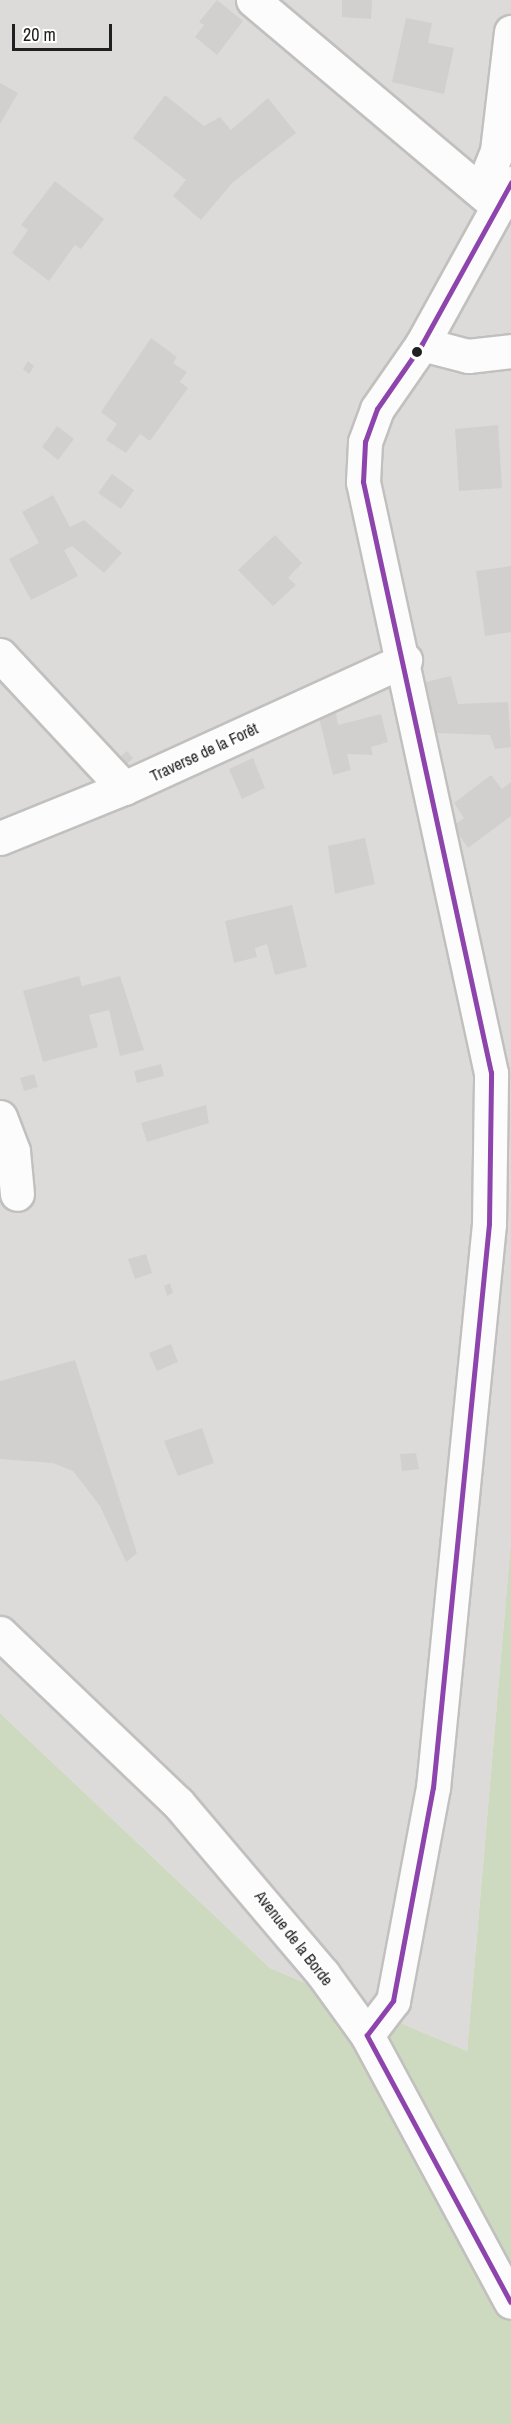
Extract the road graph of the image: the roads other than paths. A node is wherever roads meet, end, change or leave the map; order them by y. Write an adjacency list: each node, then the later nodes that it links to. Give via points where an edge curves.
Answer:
1 (253, 0): 3 (street)
2 (511, 32): 3 (street, via 497,151)
3 (497, 194): 4 (street)
4 (422, 344): 5 (street, via 468,356); 7 (street, via 377,409 364,442 363,482)
5 (511, 351)
6 (0, 655): 8 (street)
7 (405, 660): 8 (street, Traverse de la Forêt); 13 (street, via 491,1073 489,1224 434,1788 393,2001)
8 (124, 788): 9 (street, Traverse de la Forêt)
9 (0, 838)
10 (0, 1117): 11 (street, via 13,1152)
11 (17, 1194)
12 (0, 1632): 13 (street, Avenue de la Borde, via 178,1803 253,1886)
13 (367, 2035): 14 (street, Avenue de la Borde)
14 (511, 2302)

